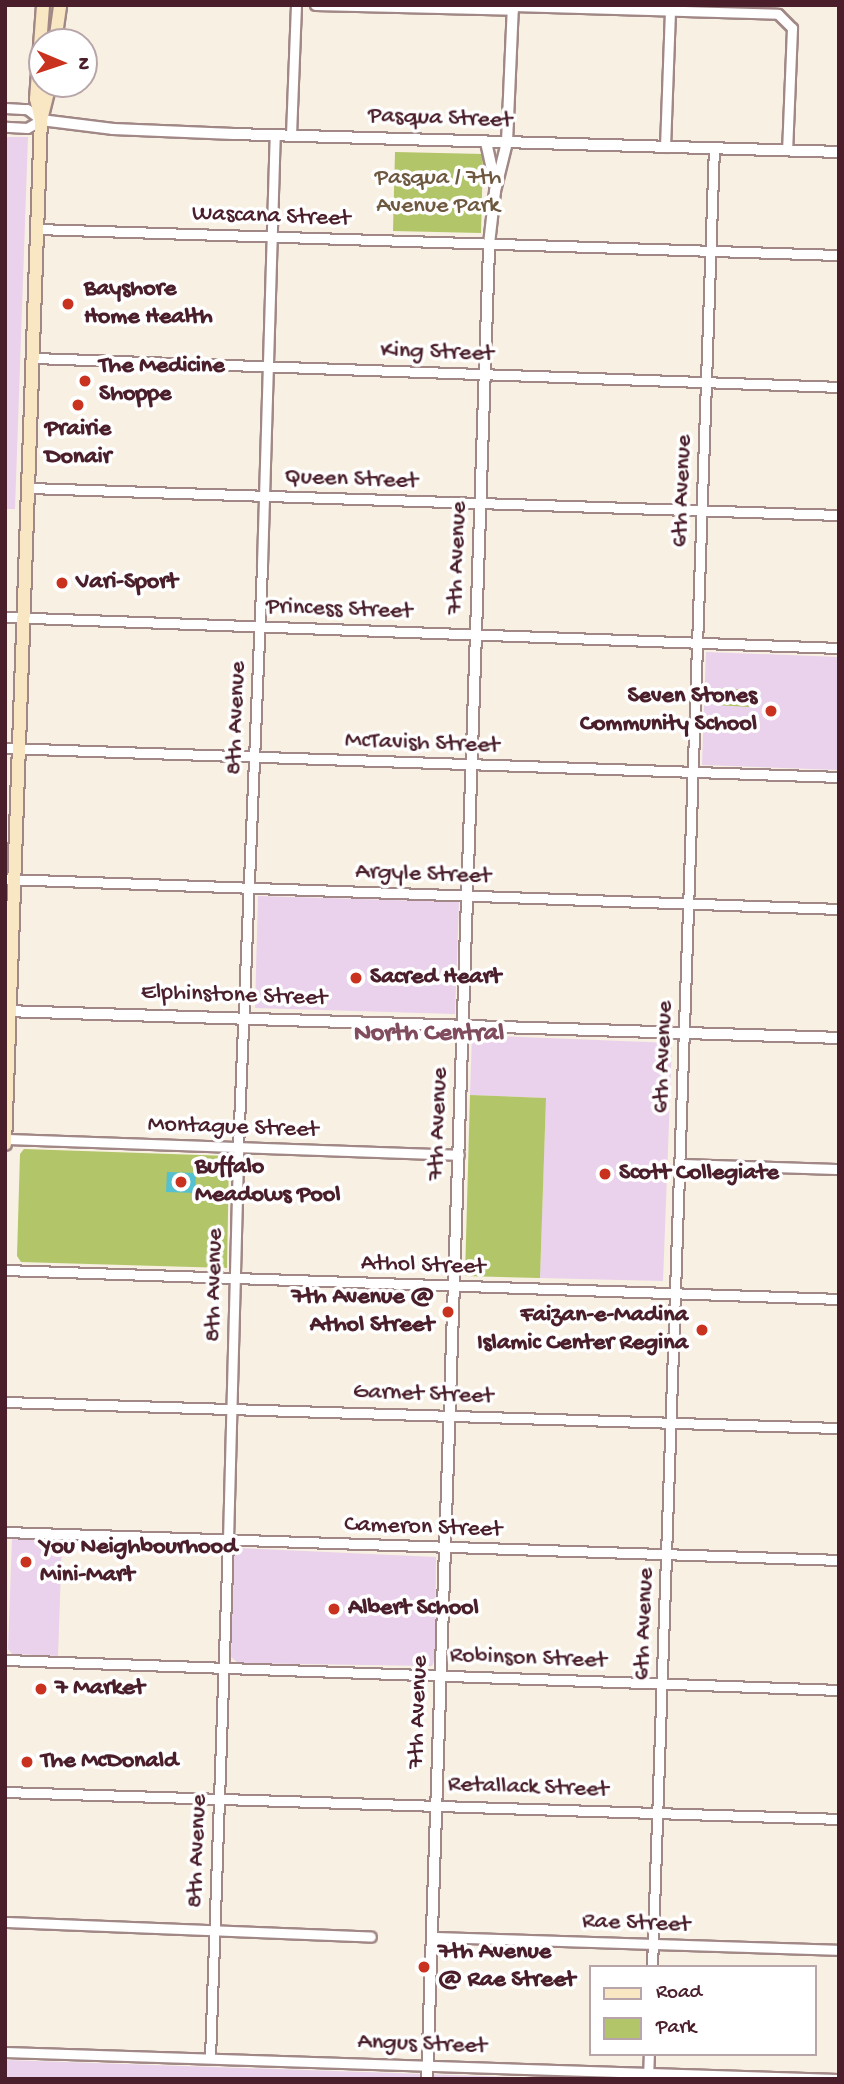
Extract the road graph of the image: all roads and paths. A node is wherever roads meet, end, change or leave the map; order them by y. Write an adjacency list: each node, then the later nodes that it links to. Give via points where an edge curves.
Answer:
1 (43, 5): 10 (main road, via 36,99)
2 (60, 5): 7 (main road)
3 (296, 5): 13 (street)
4 (315, 5): 5 (street)
5 (513, 7): 6 (street); 15 (street, 7th Avenue)
6 (670, 11): 16 (street); 18 (street, via 778,14 792,28)
7 (57, 28)
8 (46, 98): 10 (main road)
9 (5, 108): 10 (street, Pasqua Street, via 27,110)
10 (41, 120): 11 (street, Pasqua Street, via 27,128); 12 (street, Pasqua Street, via 113,129); 21 (main road)
11 (5, 127)
12 (275, 135): 13 (street, Pasqua Street); 22 (street, 8th Avenue)
13 (292, 135): 14 (street, Pasqua Street)
14 (486, 142): 15 (street, Pasqua Street); 20 (street)
15 (507, 142): 16 (street, Pasqua Street); 20 (street, 7th Avenue)
16 (665, 147): 17 (street, Pasqua Street)
17 (713, 149): 18 (street, Pasqua Street); 24 (street, 6th Avenue)
18 (787, 150): 19 (street, Pasqua Street)
19 (839, 152)
20 (496, 187): 23 (street, 7th Avenue)
21 (37, 229): 22 (street, Wascana Street); 26 (main road)
22 (272, 237): 23 (street, Wascana Street); 27 (street, 8th Avenue)
23 (489, 244): 24 (street, Wascana Street); 28 (street, 7th Avenue)
24 (710, 250): 25 (street, Wascana Street); 29 (street, 6th Avenue)
25 (839, 255)
26 (34, 358): 27 (street, King Street); 31 (main road)
27 (268, 368): 28 (street, King Street); 32 (street, 8th Avenue)
28 (486, 374): 29 (street, King Street); 33 (street, 7th Avenue)
29 (706, 382): 30 (street, King Street); 34 (street, 6th Avenue)
30 (839, 387)
31 (29, 488): 32 (street, Queen Street); 37 (main road)
32 (264, 496): 33 (street, Queen Street); 38 (street, 8th Avenue)
33 (481, 505): 34 (street, Queen Street); 39 (street, 7th Avenue)
34 (701, 513): 35 (street, Queen Street); 40 (street, 6th Avenue)
35 (839, 515)
36 (5, 617): 37 (street, Princess Street)
37 (25, 618): 38 (street, Princess Street); 43 (main road)
38 (260, 627): 39 (street, Princess Street); 44 (street, 8th Avenue)
39 (476, 634): 40 (street, Princess Street); 45 (street, 7th Avenue)
40 (697, 642): 41 (street, Princess Street); 46 (street, 6th Avenue)
41 (839, 648)
42 (5, 748): 43 (street, McTavish Street)
43 (20, 749): 44 (street, McTavish Street); 48 (main road)
44 (255, 759): 45 (street, McTavish Street); 49 (street, 8th Avenue)
45 (472, 764): 46 (street, McTavish Street); 50 (street, 7th Avenue)
46 (693, 772): 47 (street, McTavish Street); 51 (street, 6th Avenue)
47 (839, 777)
48 (10, 880): 49 (street, Argyle Street); 53 (main road)
49 (249, 888): 50 (street, Argyle Street); 54 (street, 8th Avenue)
50 (468, 896): 51 (street, Argyle Street); 55 (street, 7th Avenue)
51 (688, 904): 52 (street, Argyle Street); 56 (street, 6th Avenue)
52 (839, 909)
53 (8, 1011): 54 (street, Elphinstone Street); 58 (main road)
54 (243, 1018): 55 (street, Elphinstone Street); 59 (street, 8th Avenue)
55 (463, 1024): 56 (street, Elphinstone Street); 60 (street, 7th Avenue)
56 (684, 1033): 57 (street, Elphinstone Street); 61 (street, 6th Avenue)
57 (839, 1038)
58 (5, 1141): 59 (street, Montague Street)
59 (238, 1148): 60 (street, Montague Street); 64 (street, 8th Avenue)
60 (459, 1156): 65 (street, 7th Avenue)
61 (679, 1164): 62 (street); 66 (street, 6th Avenue)
62 (839, 1169)
63 (5, 1270): 64 (street, Athol Street)
64 (235, 1279): 65 (street, Athol Street); 69 (street, 8th Avenue)
65 (455, 1287): 66 (street, Athol Street); 70 (street, 7th Avenue)
66 (675, 1294): 67 (street, Athol Street); 71 (street, 6th Avenue)
67 (839, 1299)
68 (5, 1402): 69 (street, Garnet Street)
69 (231, 1408): 70 (street, Garnet Street); 74 (street, 8th Avenue)
70 (451, 1416): 71 (street, Garnet Street); 75 (street, 7th Avenue)
71 (671, 1422): 72 (street, Garnet Street); 76 (street, 6th Avenue)
72 (839, 1428)
73 (5, 1532): 74 (street, Cameron Street)
74 (228, 1540): 75 (street, Cameron Street); 79 (street, 8th Avenue)
75 (446, 1549): 76 (street, Cameron Street); 80 (street, 7th Avenue)
76 (666, 1555): 77 (street, Cameron Street); 81 (street, 6th Avenue)
77 (839, 1560)
78 (5, 1660): 79 (street, Robinson Street)
79 (223, 1670): 80 (street, Robinson Street); 84 (street, 8th Avenue)
80 (441, 1675): 81 (street, Robinson Street); 85 (street, 7th Avenue)
81 (662, 1684): 82 (street, Robinson Street); 86 (street, 6th Avenue)
82 (839, 1690)
83 (5, 1792): 84 (street, Retallack Street)
84 (219, 1798): 85 (street, Retallack Street); 89 (street, 8th Avenue)
85 (436, 1804): 86 (street, Retallack Street); 91 (street, 7th Avenue)
86 (657, 1813): 87 (street, Retallack Street); 92 (street, 6th Avenue)
87 (839, 1819)
88 (5, 1922): 89 (street)
89 (214, 1930): 90 (street); 97 (street, 8th Avenue)
90 (371, 1937)
91 (432, 1937): 92 (street, Rae Street); 98 (street, 7th Avenue)
92 (653, 1944): 93 (street, Rae Street); 94 (street, 6th Avenue)
93 (839, 1950)
94 (652, 1965)
95 (5, 2052): 97 (street, Angus Street)
96 (649, 2056): 99 (street)
97 (210, 2058): 98 (street, Angus Street)
98 (428, 2064): 99 (street, Angus Street); 100 (street, 7th Avenue)
99 (648, 2076): 101 (street, Angus Street)
100 (427, 2079)
101 (838, 2079)

